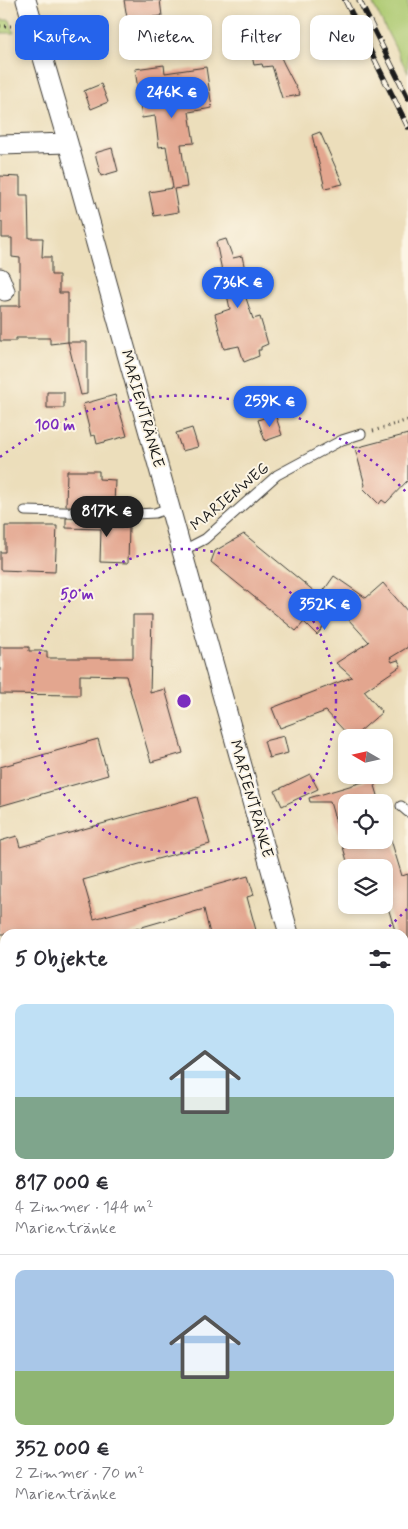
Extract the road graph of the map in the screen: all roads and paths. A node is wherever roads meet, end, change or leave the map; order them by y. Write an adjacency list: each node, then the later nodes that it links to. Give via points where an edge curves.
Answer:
1 (26, 0): 2 (street, MARIENTRÄNKE)
2 (68, 143): 3 (street); 6 (street, MARIENTRÄNKE)
3 (0, 145)
4 (408, 420): 5 (path)
5 (361, 434): 8 (lane, MARIENWEG, via 342,440 277,475 205,539)
6 (169, 508): 7 (lane, via 135,514); 8 (street, MARIENTRÄNKE)
7 (25, 511)
8 (182, 551): 9 (street, MARIENTRÄNKE)
9 (288, 929)

